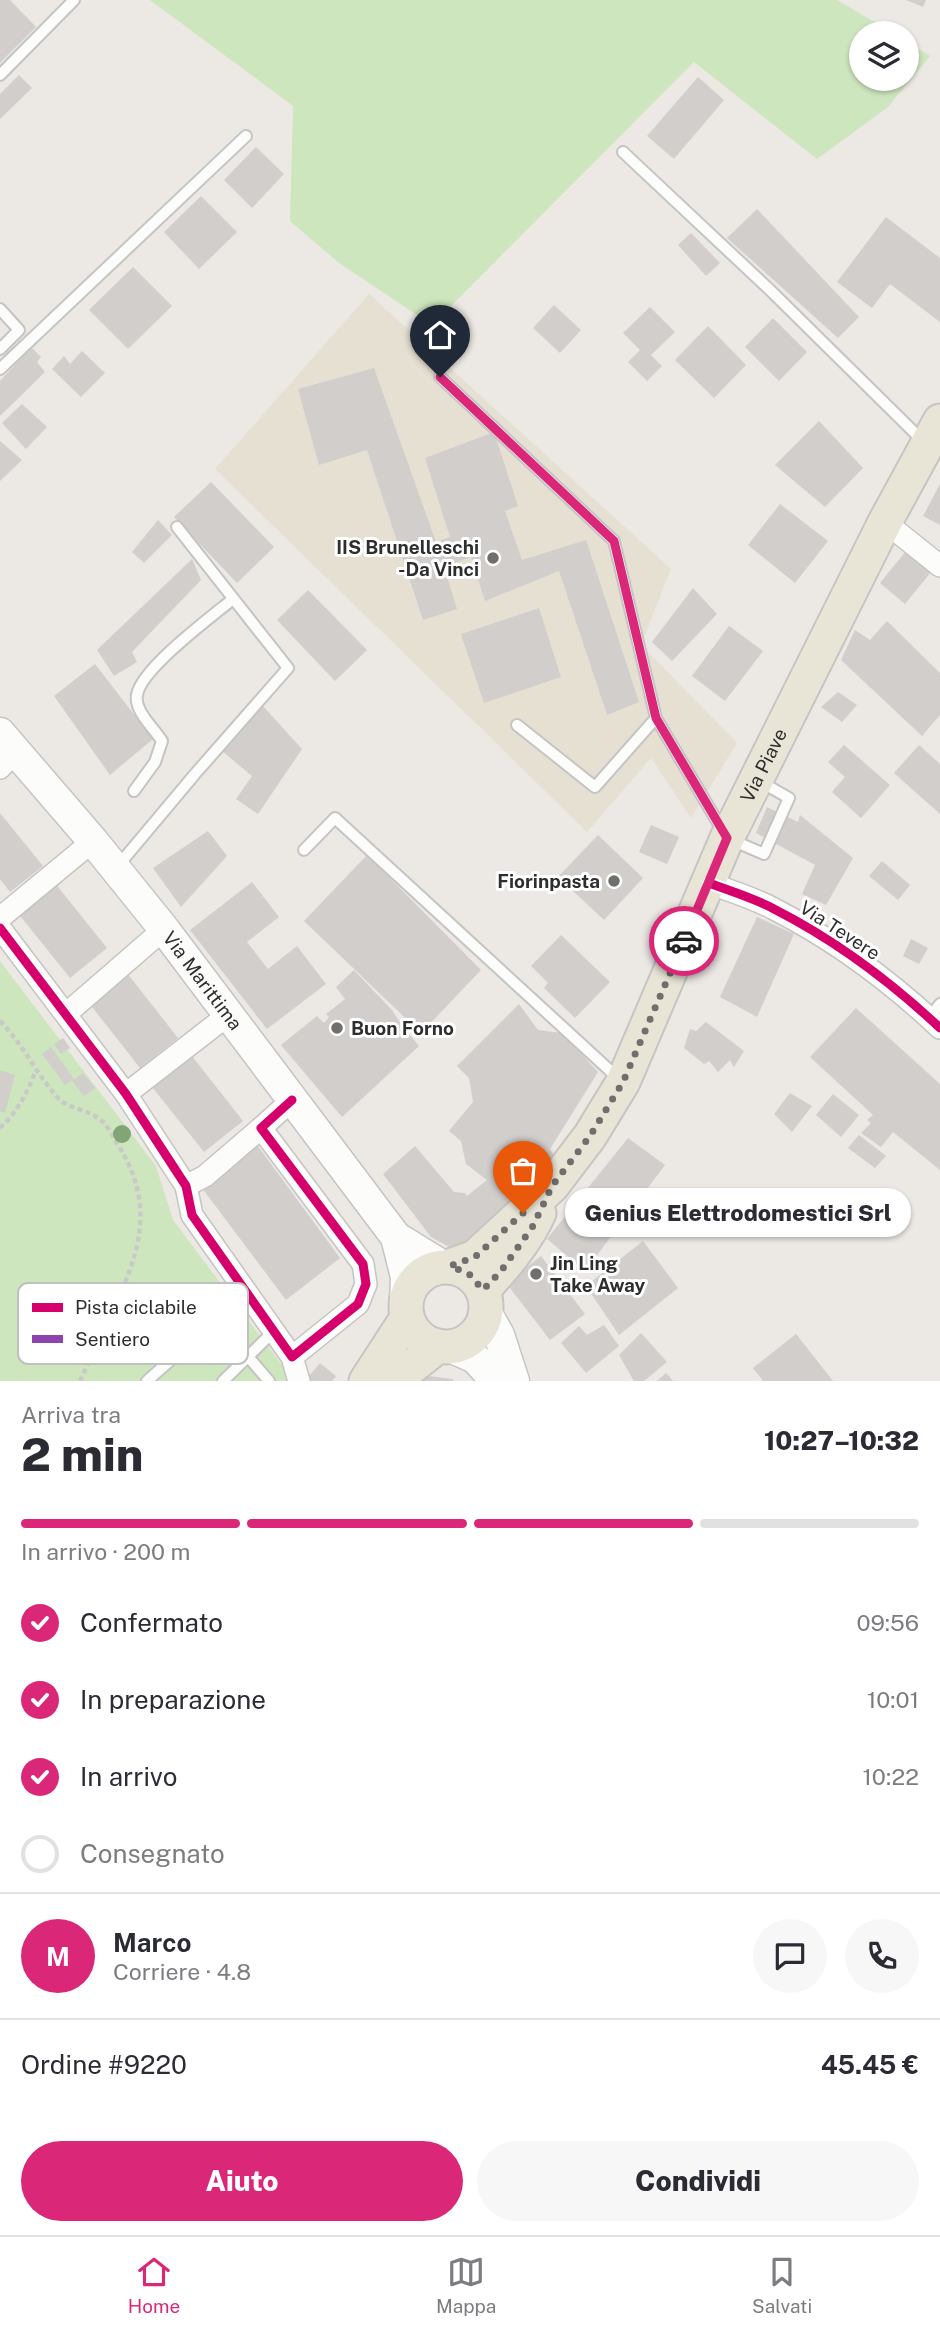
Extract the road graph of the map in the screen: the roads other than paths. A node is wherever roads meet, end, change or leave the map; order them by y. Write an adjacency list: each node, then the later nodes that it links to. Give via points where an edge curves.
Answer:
1 (74, 0): 2 (lane)
2 (0, 75)
3 (246, 136): 7 (lane)
4 (622, 152): 9 (lane)
5 (0, 309): 6 (lane, via 19,330)
6 (0, 349)
7 (0, 369)
8 (440, 377): 14 (lane, via 614,541)
9 (934, 433): 10 (main road, Via Piave)
10 (885, 522): 12 (street); 18 (main road, Via Piave)
11 (177, 527): 13 (lane)
12 (940, 566)
13 (233, 599): 17 (lane, via 158,661 146,677 137,695 140,713 162,741 155,762); 21 (lane, via 288,668)
14 (656, 718): 15 (lane, via 595,788); 18 (lane)
15 (517, 725)
16 (6, 750): 19 (main road, Via Marittima)
17 (134, 791)
18 (727, 838): 22 (main road, Via Piave)
19 (93, 841): 21 (main road, Via Marittima); 23 (street)
20 (304, 850): 29 (lane, via 335,818)
21 (116, 869): 25 (main road, Via Marittima)
22 (709, 883): 28 (street, Via Tevere, via 771,907 820,934); 29 (main road, Via Piave)
23 (0, 918)
24 (0, 928): 26 (street)
25 (164, 929): 26 (street); 27 (main road, Via Marittima)
26 (66, 1014): 30 (street)
27 (228, 1015): 30 (street); 31 (main road, Via Marittima)
28 (936, 1016)
29 (623, 1082): 34 (main road, Via Piave)
30 (126, 1094): 33 (street)
31 (292, 1100): 32 (street); 35 (main road, Via Marittima)
32 (261, 1128): 33 (street, via 205,1176); 44 (street, via 363,1264 366,1284 358,1304)
33 (186, 1186): 37 (street, via 192,1215)
34 (552, 1186): 36 (main road, Via Piave, via 475,1257); 39 (main road, Via Piave, via 533,1226)
35 (397, 1237): 36 (main road, Via Marittima); 40 (main road, Via Marittima, via 406,1277)
36 (447, 1266): 39 (main road, via 469,1274); 40 (main road, via 421,1275 408,1294)
37 (240, 1283)
38 (248, 1294): 41 (street)
39 (484, 1301): 42 (main road, via 482,1325 474,1336); 54 (main road)
40 (406, 1312): 42 (main road, via 418,1336); 51 (main road)
41 (274, 1331): 43 (lane); 44 (street)
42 (444, 1347): 52 (main road); 53 (main road, via 475,1358)
43 (248, 1356): 49 (lane)
44 (292, 1357): 50 (street)
45 (166, 1364): 47 (lane)
46 (240, 1364): 48 (lane)
47 (147, 1381)
48 (223, 1381)
49 (269, 1381)
50 (299, 1381)
51 (366, 1381)
52 (394, 1381)
53 (496, 1381)
54 (514, 1381)

